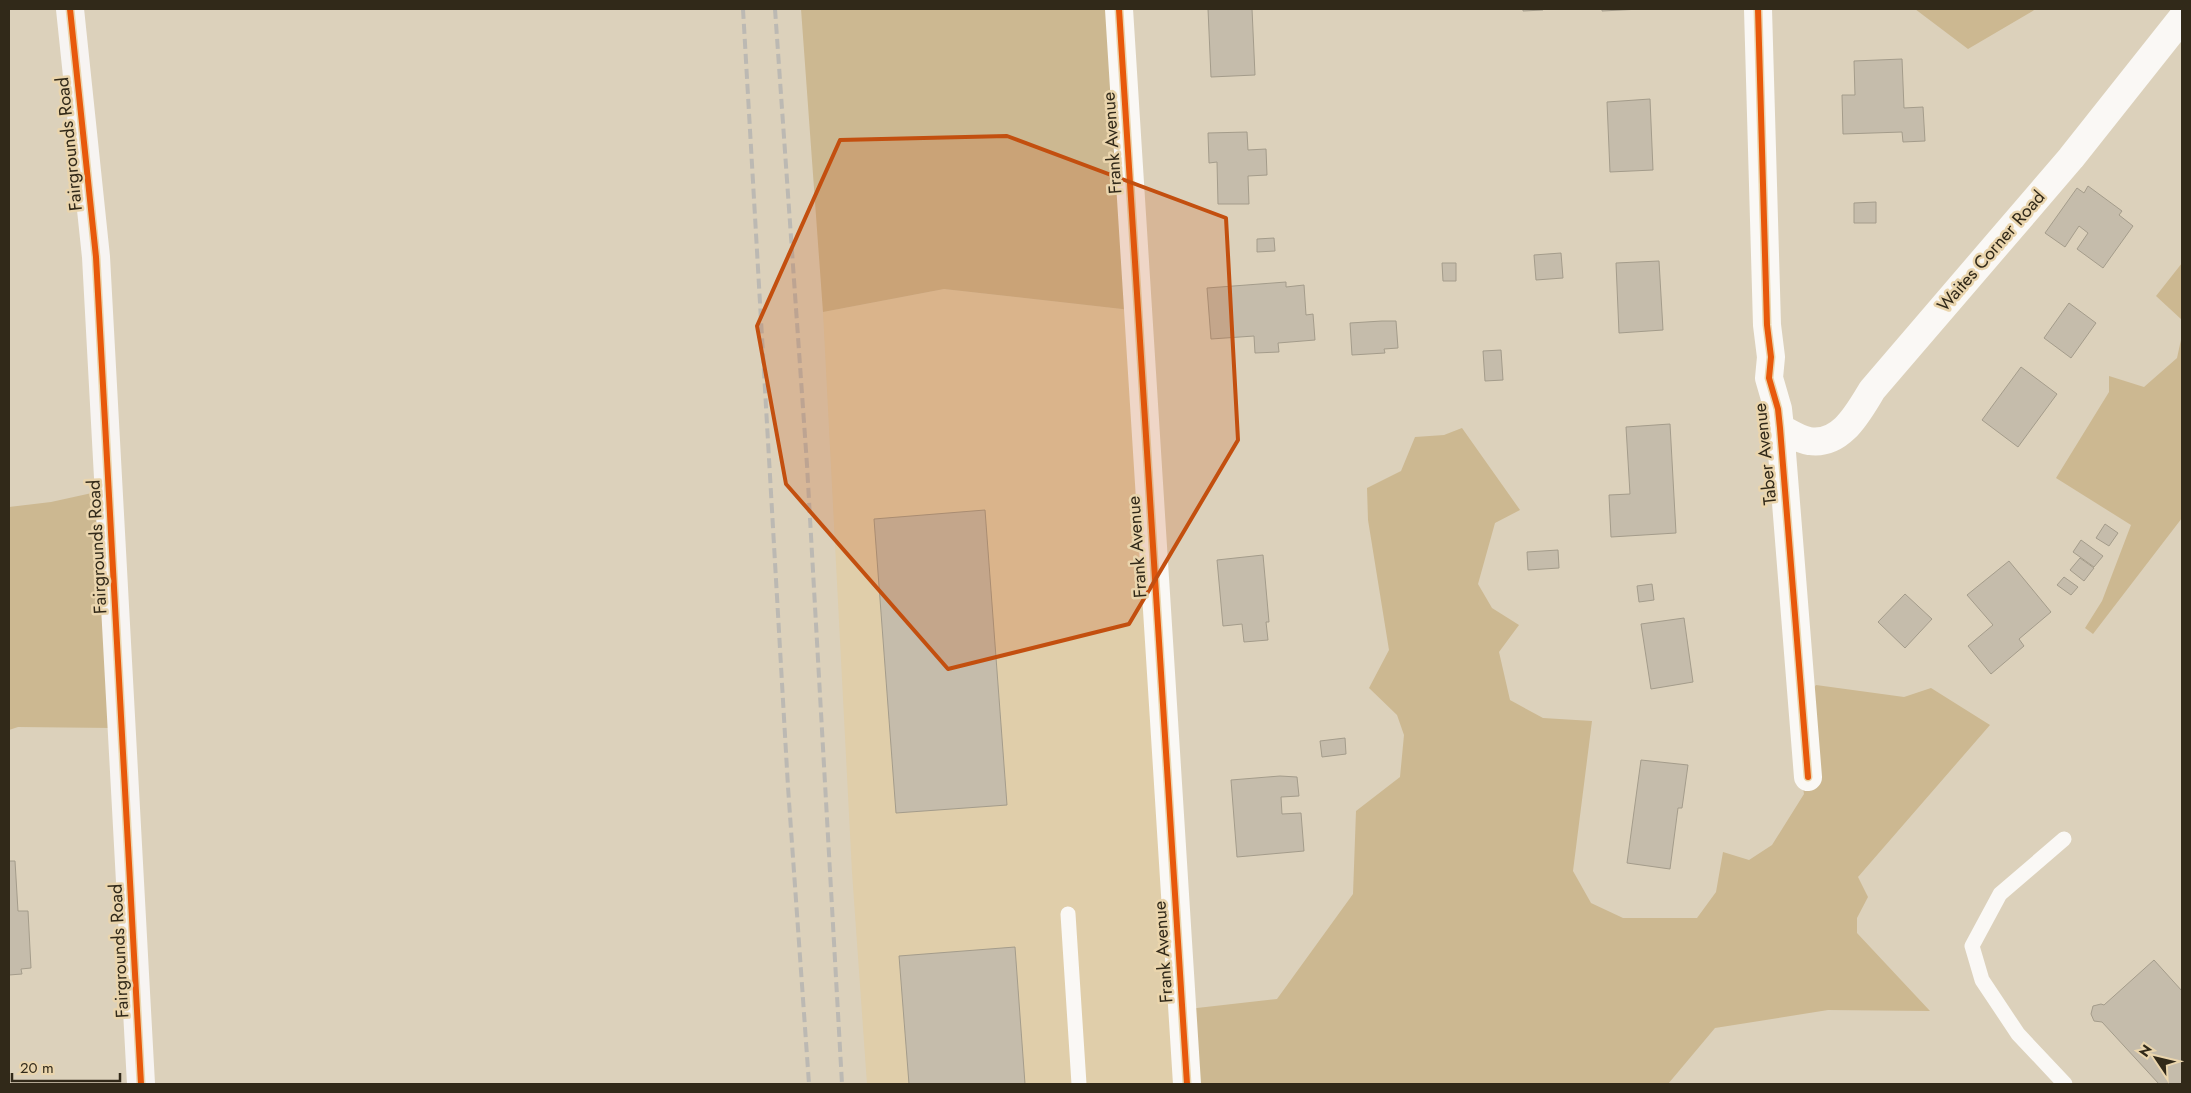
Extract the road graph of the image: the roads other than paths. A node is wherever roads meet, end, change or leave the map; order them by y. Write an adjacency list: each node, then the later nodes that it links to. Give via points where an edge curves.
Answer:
1 (70, 9): 9 (street, Fairgrounds Road, via 96,258)
2 (1119, 9): 11 (street, Frank Avenue)
3 (1758, 9): 5 (street, Taber Avenue, via 1771,357 1769,378)
4 (2182, 18): 5 (street, Waites Corner Road, via 2071,158 1872,390 1854,420 1833,438 1808,442)
5 (1780, 428): 6 (street, Taber Avenue)
6 (1808, 777)
7 (2064, 839): 12 (lane, via 2000,894 1972,946 1982,980 2018,1034)
8 (1068, 914): 10 (lane)
9 (141, 1084)
10 (1079, 1084)
11 (1187, 1084)
12 (2065, 1084)

